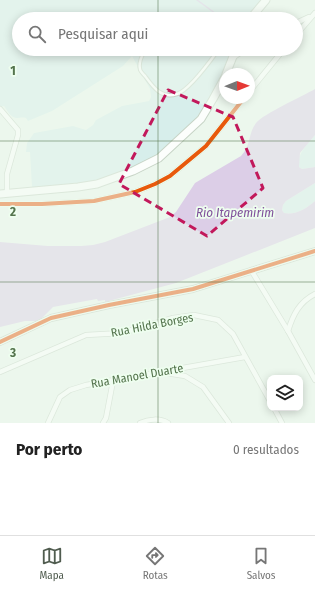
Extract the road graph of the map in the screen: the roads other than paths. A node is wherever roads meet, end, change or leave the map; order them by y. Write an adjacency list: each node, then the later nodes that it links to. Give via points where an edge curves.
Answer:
1 (266, 0): 2 (main road)
2 (256, 12)
3 (313, 15): 4 (street); 5 (street)
4 (303, 20)
5 (303, 27)
6 (142, 56): 7 (lane, via 140,70 152,88 167,95 182,92)
7 (214, 56)
8 (236, 56): 10 (street)
9 (278, 56): 12 (street)
10 (233, 58): 11 (main road)
11 (229, 68)
12 (255, 85)
13 (219, 88): 16 (main road, via 200,119 159,158 133,171 78,188)
14 (239, 104): 17 (street, via 206,146 170,176 142,190 94,201)
15 (0, 110): 16 (street, via 18,130)
16 (4, 194)
17 (0, 204)
18 (315, 251): 19 (street)
19 (251, 270): 21 (street); 22 (street, via 193,290 51,318)
20 (315, 294): 21 (street, via 306,298 298,308)
21 (288, 331): 26 (street)
22 (0, 342)
23 (245, 357): 24 (street, Rua Hilda Borges, via 233,334 218,320 194,315 173,318 122,333 86,335); 25 (street, Rua Manoel Duarte); 28 (street, Rua Hilda Borges)
24 (1, 370)
25 (162, 372): 27 (street, Rua Manoel Duarte); 34 (street, via 185,376 203,387)
26 (315, 380)
27 (113, 381): 30 (street, Rua Manoel Duarte, via 86,385 60,396); 31 (street)
28 (267, 396)
29 (276, 411): 35 (street)
30 (48, 423)
31 (103, 423)
32 (140, 423): 33 (street, via 154,420)
33 (168, 423)
34 (229, 423)
35 (282, 423)

